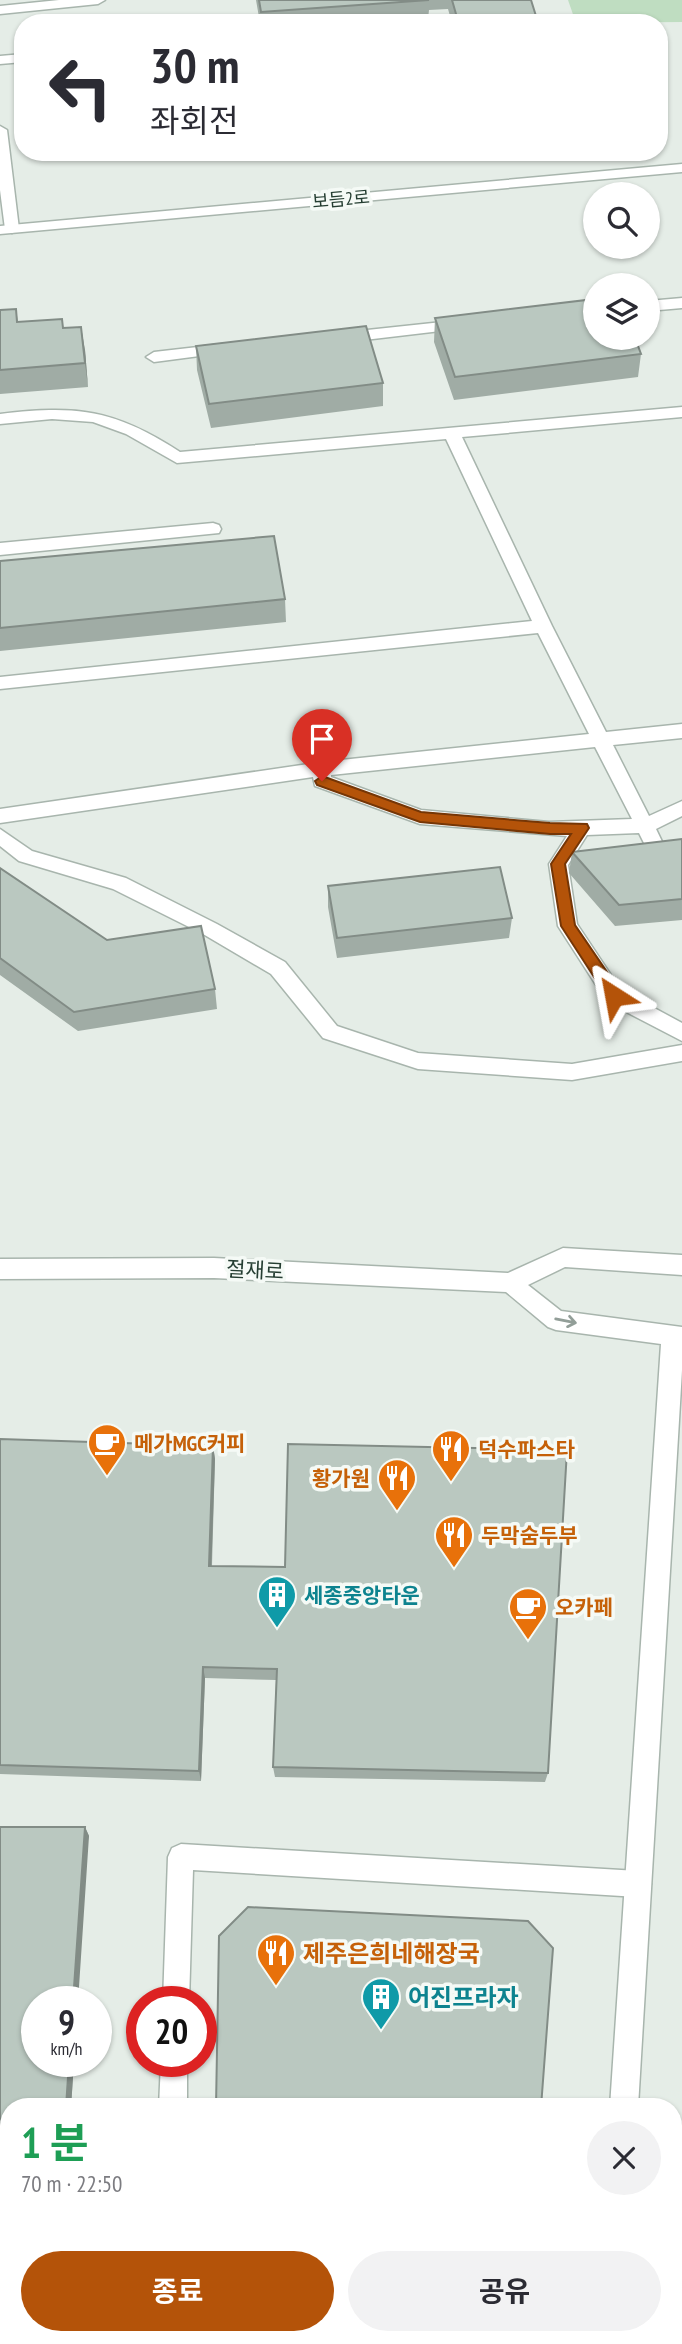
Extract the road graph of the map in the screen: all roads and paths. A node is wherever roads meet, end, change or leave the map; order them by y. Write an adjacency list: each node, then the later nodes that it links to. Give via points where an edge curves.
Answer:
1 (99, 0): 2 (street)
2 (0, 10)
3 (0, 130): 5 (street)
4 (682, 168): 5 (street, 보듬2로)
5 (6, 229)
6 (682, 303): 7 (street)
7 (660, 305)
8 (471, 324): 9 (street)
9 (319, 340)
10 (237, 348): 11 (street)
11 (154, 357)
12 (682, 412): 14 (street)
13 (0, 419): 14 (street, via 53,412 88,414 142,434 177,458)
14 (452, 434): 17 (street)
15 (214, 529): 16 (street)
16 (0, 549)
17 (543, 626): 18 (street); 20 (street)
18 (0, 683)
19 (682, 731): 20 (street)
20 (602, 741): 21 (street); 24 (street)
21 (322, 769): 23 (street); 25 (street, via 322,781 420,817)
22 (682, 808): 24 (street)
23 (0, 816)
24 (645, 826): 25 (street); 27 (street)
25 (582, 828): 28 (street, via 558,864 568,926 614,996)
26 (0, 836): 29 (street, via 26,856 119,883 210,929 278,968 330,1032 418,1061 572,1072)
27 (658, 852)
28 (682, 1033)
29 (682, 1053)
30 (682, 1265): 32 (street, 절재로, via 563,1257)
31 (0, 1269): 32 (street, 절재로, via 214,1268)
32 (510, 1283): 33 (street, one-way to 33, via 556,1320)
33 (677, 1336): 34 (street)
34 (638, 1884): 35 (street, via 181,1857); 38 (street)
35 (177, 1986)
36 (174, 2077): 37 (street)
37 (173, 2098)
38 (625, 2098)

